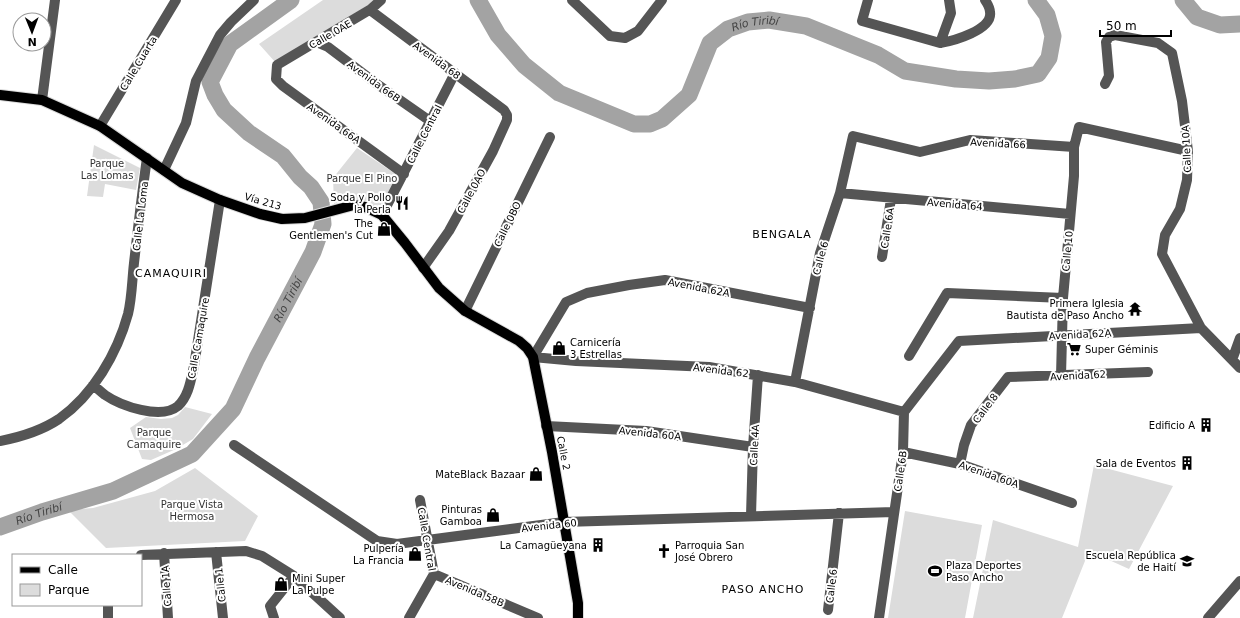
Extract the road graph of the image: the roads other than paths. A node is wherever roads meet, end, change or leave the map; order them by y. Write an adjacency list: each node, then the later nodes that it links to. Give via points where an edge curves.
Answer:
1 (55, 0): 17 (street)
2 (176, 0): 20 (street, Calle Cuarta)
3 (254, 0): 26 (street, via 220,35 196,81 186,123)
4 (381, 0): 10 (street, Calle 0AE)
5 (572, 0): 6 (street, via 610,36 625,38 638,31)
6 (662, 0)
7 (868, 0): 12 (street, via 862,21)
8 (949, 0): 12 (street, via 951,13)
9 (985, 0): 12 (street, via 990,12 989,19 978,30)
10 (370, 10): 11 (street, Calle 0AE); 14 (street, Avenida 68)
11 (316, 42): 13 (street, Calle 0AE); 19 (street, Avenida 66B, via 328,47)
12 (940, 43)
13 (277, 65): 27 (street, Avenida 66A, via 278,82)
14 (455, 73): 18 (street, Avenida 68); 19 (street, Calle Central)
15 (1105, 84): 24 (street, Calle 10A, via 1109,76 1106,42 1109,37 1115,35 1158,43 1172,53 1182,101)
16 (0, 96): 17 (main road, Vía 213)
17 (42, 100): 20 (main road, Vía 213)
18 (504, 110): 34 (street, Calle 0AO, via 507,120 493,151 449,231)
19 (430, 121): 27 (street, Calle Central)
20 (100, 126): 25 (main road, Vía 213)
21 (853, 136): 23 (street, Avenida 66, via 920,152 970,140); 28 (street, Calle 6)
22 (550, 137): 37 (street, Calle 0BO)
23 (1074, 147): 24 (street, Calle 10, via 1079,127); 31 (street, Calle 10)
24 (1188, 151): 38 (street, Calle 10A, via 1187,180 1180,209 1165,235 1162,254)
25 (147, 158): 26 (main road, Vía 213); 50 (street, Calle La Loma, via 128,313 119,341)
26 (164, 170): 30 (main road, Vía 213, via 182,183)
27 (404, 174): 32 (street, Calle Central)
28 (840, 193): 29 (street, Avenida 64); 36 (street, Calle 6, via 820,253)
29 (891, 198): 31 (street, Avenida 64); 33 (street, Calle 6A)
30 (220, 200): 32 (main road, Vía 213, via 282,219 305,218 354,205); 50 (street, Calle Camaquire, via 194,366 189,386 178,406 168,412 138,409 106,396)
31 (1070, 214): 35 (street, Calle 10)
32 (382, 215): 34 (main road, Vía 213)
33 (882, 257)
34 (423, 268): 37 (main road, Vía 213, via 438,288)
35 (1063, 298): 39 (street, Calle 10); 41 (street, via 947,293)
36 (810, 308): 42 (street, Avenida 62A, via 665,280 629,284 588,293 566,302); 49 (street, Calle 6)
37 (465, 311): 42 (main road, Vía 213, via 519,341)
38 (1201, 328): 39 (street, Avenida 62A); 43 (street, Calle 10A)
39 (1062, 335): 47 (street, Calle 10); 51 (street, Avenida 62A, via 959,341)
40 (1240, 338): 43 (street)
41 (909, 356)
42 (533, 357): 46 (street, Avenida 62, via 709,367); 52 (main road, Calle 2)
43 (1232, 360): 44 (street, Calle 10A)
44 (1240, 368)
45 (1148, 372): 47 (street, Avenida 62)
46 (758, 375): 49 (street, Avenida 62); 55 (street, Calle 4A)
47 (1061, 376): 48 (street, Avenida 62)
48 (1008, 377): 57 (street, Calle 8, via 972,425)
49 (795, 382): 51 (street, Avenida 62)
50 (93, 385): 53 (street, Calle La Loma, via 74,407 58,419 36,431)
51 (904, 412): 56 (street, Calle 6B)
52 (546, 426): 55 (street, Avenida 60A, via 646,431); 63 (main road, Calle 2)
53 (0, 441)
54 (234, 445): 64 (street, Avenida 60, via 377,541 397,544)
55 (753, 447): 62 (street, Calle 4A)
56 (903, 452): 57 (street, Avenida 60A); 60 (street, Calle 6B)
57 (960, 464): 59 (street, Avenida 60A)
58 (420, 500): 64 (street, Calle Central)
59 (1072, 503)
60 (894, 512): 61 (street, Avenida 60); 81 (street, Calle 6B)
61 (839, 513): 62 (street, Avenida 60); 72 (street, Calle 6)
62 (751, 516): 63 (street, Avenida 60)
63 (564, 522): 64 (street, Avenida 60); 80 (main road, Calle 2, via 578,603)
64 (427, 540): 68 (street, Calle Central)
65 (216, 552): 66 (street); 69 (street, via 246,551 262,556); 75 (street, Calle 1)
66 (164, 553): 67 (street); 74 (street, Calle 1A)
67 (142, 555)
68 (434, 574): 78 (street, Calle Central); 79 (street, Avenida 58B)
69 (294, 576): 76 (street, via 270,606); 77 (street)
70 (1240, 581): 82 (street)
71 (108, 606): 73 (street)
72 (828, 610)
73 (108, 618)
74 (168, 618)
75 (223, 618)
76 (274, 618)
77 (340, 618)
78 (408, 618)
79 (538, 618)
80 (578, 618)
81 (879, 618)
82 (1208, 618)

